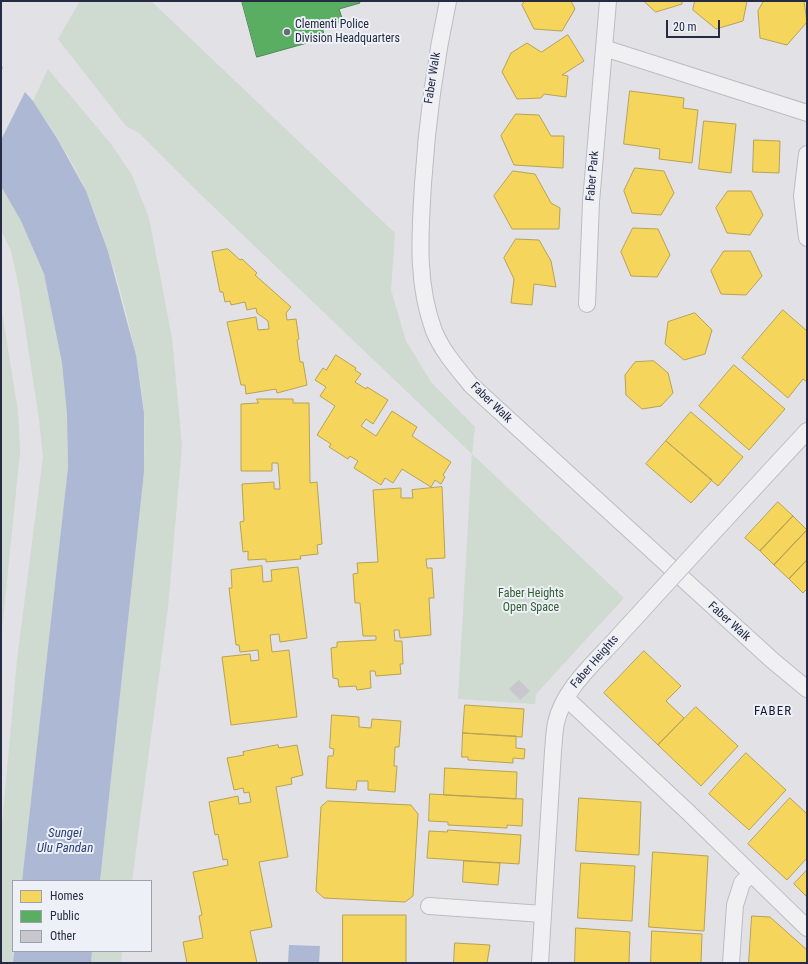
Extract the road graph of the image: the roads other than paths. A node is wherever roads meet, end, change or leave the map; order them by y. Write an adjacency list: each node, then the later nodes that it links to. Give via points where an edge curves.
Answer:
1 (448, 1): 9 (street, Faber Walk, via 438,48 427,125 419,252 423,295 434,332 451,361 472,385 766,655)
2 (608, 1): 3 (street, Faber Park)
3 (604, 48): 4 (street); 7 (street, Faber Park, via 590,202)
4 (807, 113)
5 (807, 154): 6 (street, via 802,196)
6 (807, 238)
7 (587, 304)
8 (807, 431): 10 (street, Faber Heights, bridge, via 580,678)
9 (807, 689)
10 (566, 698): 11 (street); 13 (street, Faber Heights, via 556,722 552,751)
11 (752, 874): 14 (street); 16 (street, via 742,883 735,905)
12 (429, 906): 13 (street)
13 (543, 914): 15 (street, Faber Heights)
14 (807, 928)
15 (540, 963)
16 (731, 963)

